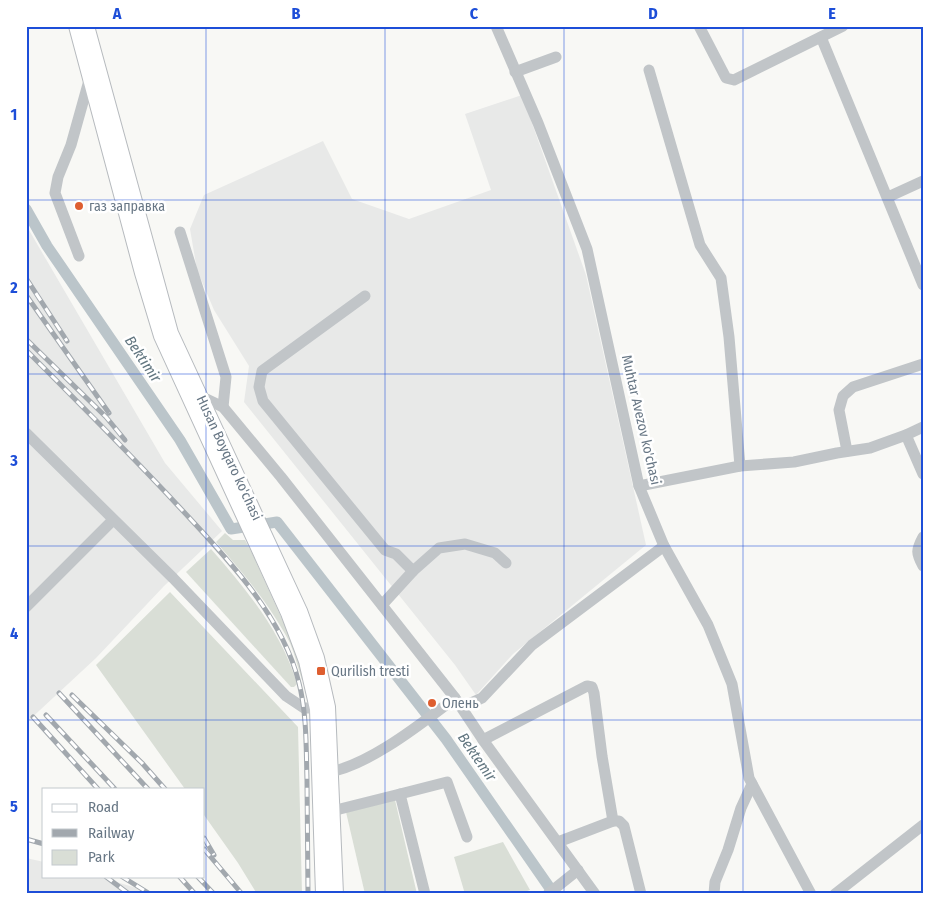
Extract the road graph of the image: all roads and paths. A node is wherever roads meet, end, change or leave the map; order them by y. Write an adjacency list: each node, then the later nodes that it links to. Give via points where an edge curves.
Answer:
1 (76, 26): 10 (main road, Husan Boyqaro ko'chasi)
2 (87, 26): 18 (main road, Husan Boyqaro ko'chasi, via 172,332)
3 (496, 26): 9 (street, Muhtar Avezov ko'chasi)
4 (699, 26): 6 (street, via 726,78 734,80)
5 (843, 26): 6 (street)
6 (821, 37): 12 (street)
7 (556, 58): 9 (street)
8 (649, 70): 24 (street, via 700,245 721,278)
9 (515, 72): 26 (street, Muhtar Avezov ko'chasi, via 587,249)
10 (90, 75): 14 (street, via 55,193); 27 (main road, Husan Boyqaro ko'chasi, via 161,336)
11 (923, 181): 12 (street)
12 (888, 196): 15 (street)
13 (180, 232): 19 (street, via 226,378)
14 (79, 256)
15 (923, 285)
16 (364, 296): 33 (street, via 262,371 259,387 263,401 385,550 396,554)
17 (922, 367): 23 (street, via 854,387 843,396 840,410)
18 (200, 396): 19 (street); 27 (main road, Husan Boyqaro ko'chasi)
19 (223, 408): 34 (street)
20 (923, 427): 22 (street)
21 (26, 434): 28 (street)
22 (906, 435): 23 (street, via 870,448); 25 (street)
23 (847, 451): 24 (street, via 794,462)
24 (740, 466): 26 (street)
25 (923, 474)
26 (639, 486): 30 (street, Muhtar Avezov ko'chasi)
27 (247, 509): 37 (main road, Husan Boyqaro ko'chasi, via 310,635 324,682)
28 (113, 520): 35 (street); 37 (street, via 286,696 304,708)
29 (923, 536): 32 (street, via 917,554)
30 (664, 546): 36 (street, via 532,645 482,698); 40 (street, Muhtar Avezov ko'chasi, via 708,625 732,684)
31 (506, 564): 33 (street, via 495,553 465,544 439,548)
32 (923, 566)
33 (412, 571): 34 (street)
34 (382, 605): 36 (street)
35 (26, 607)
36 (458, 702): 38 (street); 39 (street, via 440,709 408,734 354,764)
37 (323, 708): 39 (main road, Husan Boyqaro ko'chasi)
38 (483, 740): 43 (street, via 587,686 592,688); 46 (street)
39 (326, 772): 42 (main road, Husan Boyqaro ko'chasi); 48 (main road, Husan Boyqaro ko'chasi)
40 (752, 784): 54 (street, via 715,882); 55 (street, Muhtar Avezov ko'chasi)
41 (400, 794): 42 (street); 45 (street, via 447,782); 50 (street)
42 (332, 812): 49 (main road, Husan Boyqaro ko'chasi)
43 (613, 820): 46 (street); 53 (street, via 624,826)
44 (923, 825): 56 (street)
45 (467, 837)
46 (558, 842): 47 (street)
47 (578, 870): 51 (street); 52 (street)
48 (323, 894)
49 (336, 894)
50 (425, 894)
51 (548, 894)
52 (595, 894)
53 (641, 894)
54 (714, 894)
55 (811, 894)
56 (835, 894)

